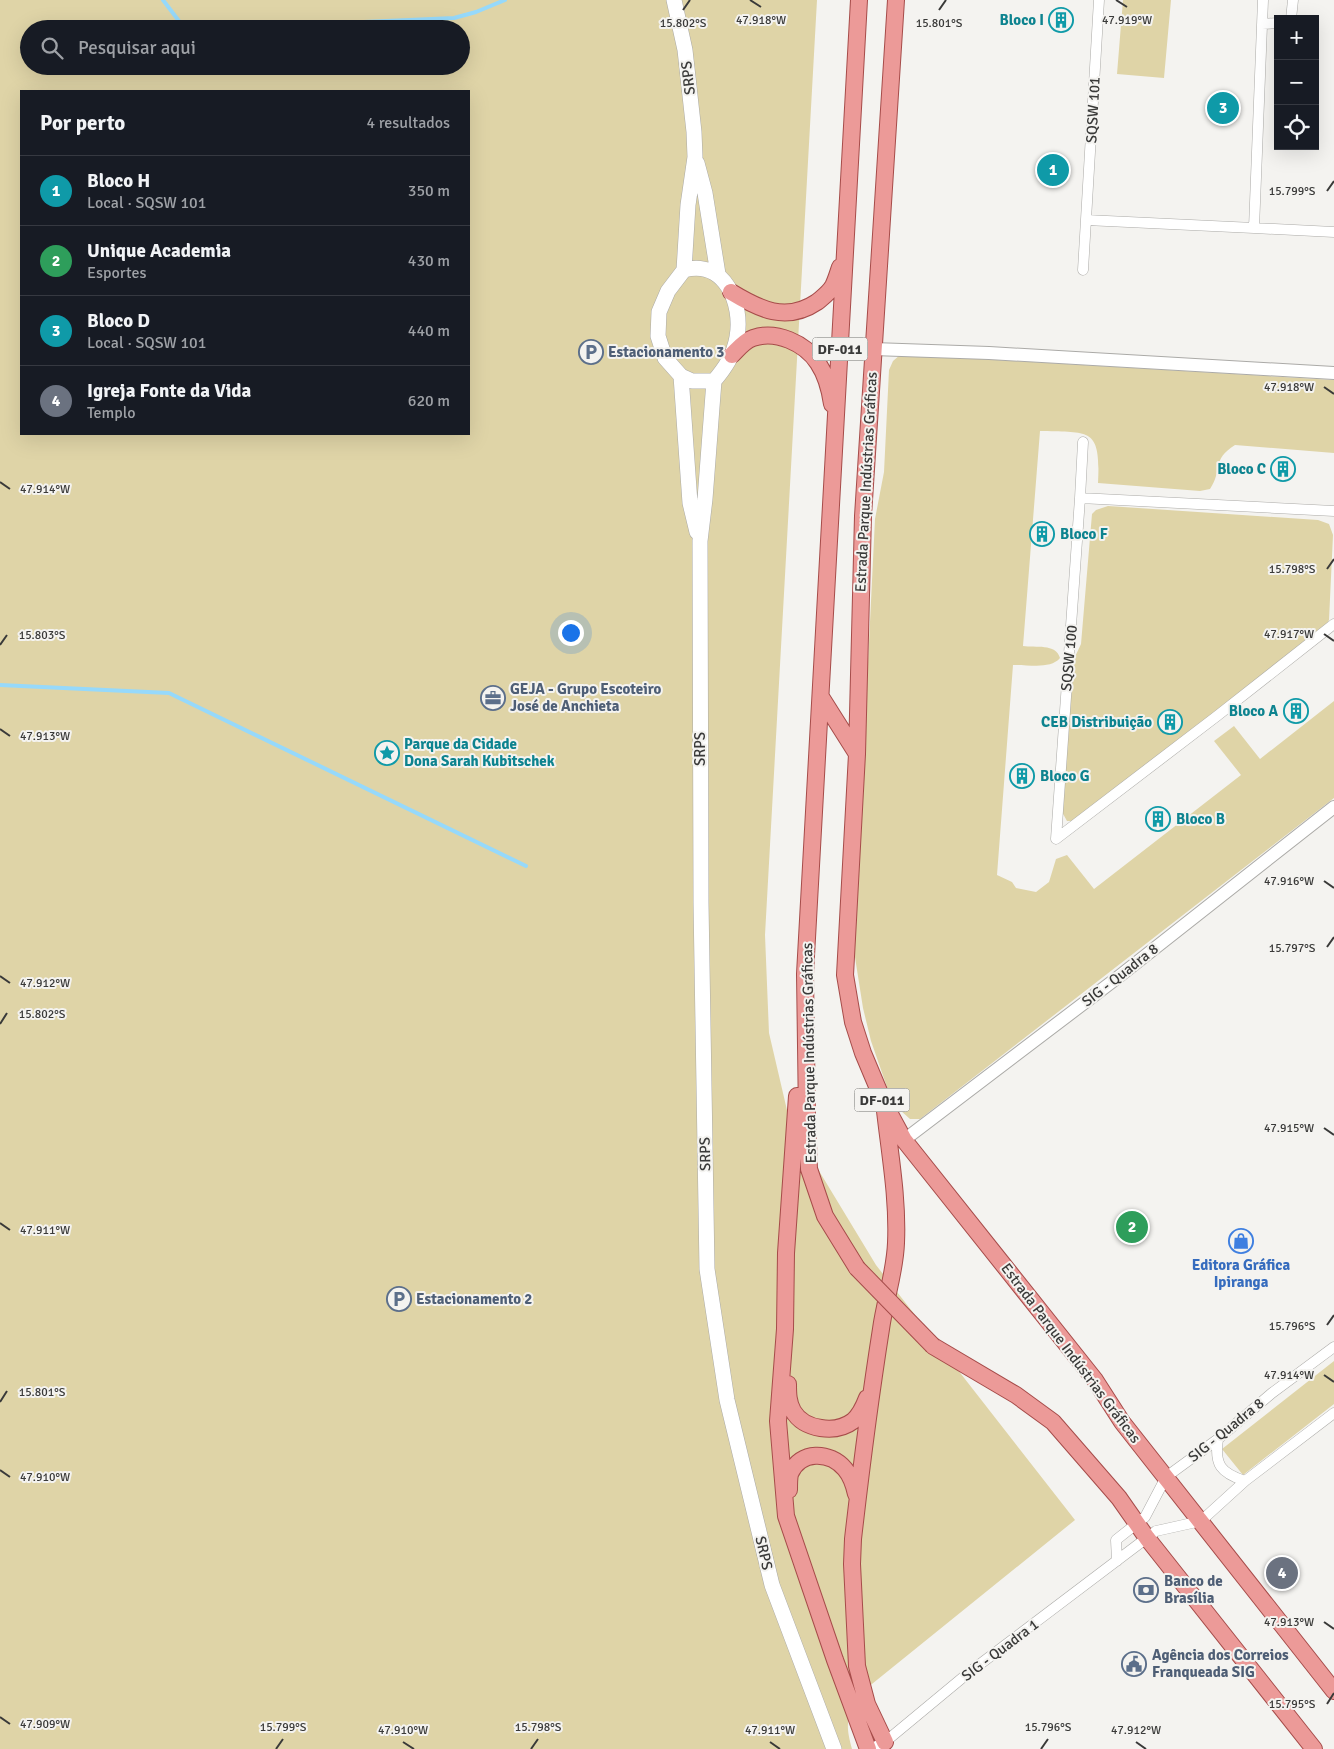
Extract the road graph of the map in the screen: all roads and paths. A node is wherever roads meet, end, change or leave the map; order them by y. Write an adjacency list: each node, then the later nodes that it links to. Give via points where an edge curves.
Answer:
1 (674, 0): 10 (main road, SRPS, via 684,50)
2 (860, 0): 14 (main road, Estrada Parque Indústrias Gráficas / DF-011)
3 (896, 0): 19 (main road, Estrada Parque Indústrias Gráficas / DF-011)
4 (1099, 0): 11 (street, SQSW 101)
5 (1263, 0): 9 (street)
6 (1293, 0): 7 (street)
7 (1291, 15)
8 (1274, 23): 9 (street)
9 (1262, 24): 12 (street)
10 (695, 157): 15 (main road, SRPS); 17 (main road, SRPS, via 706,193)
11 (1086, 220): 12 (street); 16 (street, SQSW 101)
12 (1254, 228): 13 (street)
13 (1334, 232)
14 (847, 241): 18 (main road, via 833,286 826,295 805,309 780,313 765,310); 24 (main road, Estrada Parque Indústrias Gráficas / DF-011)
15 (684, 270): 17 (main road, via 702,268); 22 (main road, via 668,290 659,312 658,336 665,358)
16 (1083, 270)
17 (718, 274): 18 (main road, SRPS)
18 (730, 292): 20 (main road, SRPS, via 739,317)
19 (872, 349): 21 (street); 31 (main road, Estrada Parque Indústrias Gráficas / DF-011, via 862,534)
20 (732, 355): 23 (main road, SRPS); 24 (main road, via 753,338 769,336 802,346 818,363 829,388)
21 (1334, 373)
22 (681, 376): 23 (main road, via 692,382); 28 (main road, SRPS, via 690,503)
23 (714, 380): 28 (main road, SRPS)
24 (836, 424): 30 (main road, Estrada Parque Indústrias Gráficas / DF-011)
25 (1083, 442): 26 (street)
26 (1080, 498): 27 (street); 29 (street, SQSW 100, via 1056,839)
27 (1334, 512)
28 (700, 541): 51 (main road, SRPS, via 707,1269 727,1400 772,1585)
29 (1334, 624)
30 (821, 697): 31 (main road); 33 (main road, Estrada Parque Indústrias Gráficas / DF-011)
31 (857, 754): 34 (main road, Estrada Parque Indústrias Gráficas / DF-011, via 846,975 853,1022)
32 (1334, 807): 35 (street, SIG - Quadra 8)
33 (806, 974): 36 (main road, via 786,1253); 46 (main road, Estrada Parque Indústrias Gráficas / DF-011, bridge, via 809,1169 825,1216 857,1268 933,1346 1016,1395 1053,1422)
34 (884, 1103): 35 (main road, Estrada Parque Indústrias Gráficas / DF-011); 38 (main road, via 894,1180 896,1248)
35 (904, 1140): 41 (main road, Estrada Parque Indústrias Gráficas / DF-011, via 1095,1380 1122,1422)
36 (785, 1329): 38 (main road, via 788,1399 802,1420 821,1428 844,1426 858,1416); 44 (main road, via 778,1421)
37 (1334, 1347): 40 (street, SIG - Quadra 8)
38 (872, 1388): 43 (main road)
39 (1334, 1413): 42 (street)
40 (1218, 1439): 41 (street, SIG - Quadra 8); 42 (street, via 1217,1460 1221,1468 1228,1475)
41 (1166, 1477): 45 (main road, Estrada Parque Indústrias Gráficas / DF-011); 46 (street, via 1144,1517)
42 (1245, 1481): 45 (street)
43 (858, 1499): 44 (main road, via 846,1470 830,1456 818,1455 798,1463 790,1474); 50 (main road, via 852,1564 857,1666)
44 (786, 1516): 50 (main road, via 835,1660)
45 (1201, 1522): 47 (street); 49 (main road, Estrada Parque Indústrias Gráficas / DF-011)
46 (1137, 1523): 47 (main road, Estrada Parque Indústrias Gráficas / DF-011); 48 (street, via 1116,1540)
47 (1152, 1534): 48 (street, SIG - Quadra 1); 52 (main road, Estrada Parque Indústrias Gráficas / DF-011)
48 (1117, 1561): 50 (street, SIG - Quadra 1, via 967,1674)
49 (1334, 1691)
50 (878, 1747)
51 (834, 1749)
52 (1314, 1749)

